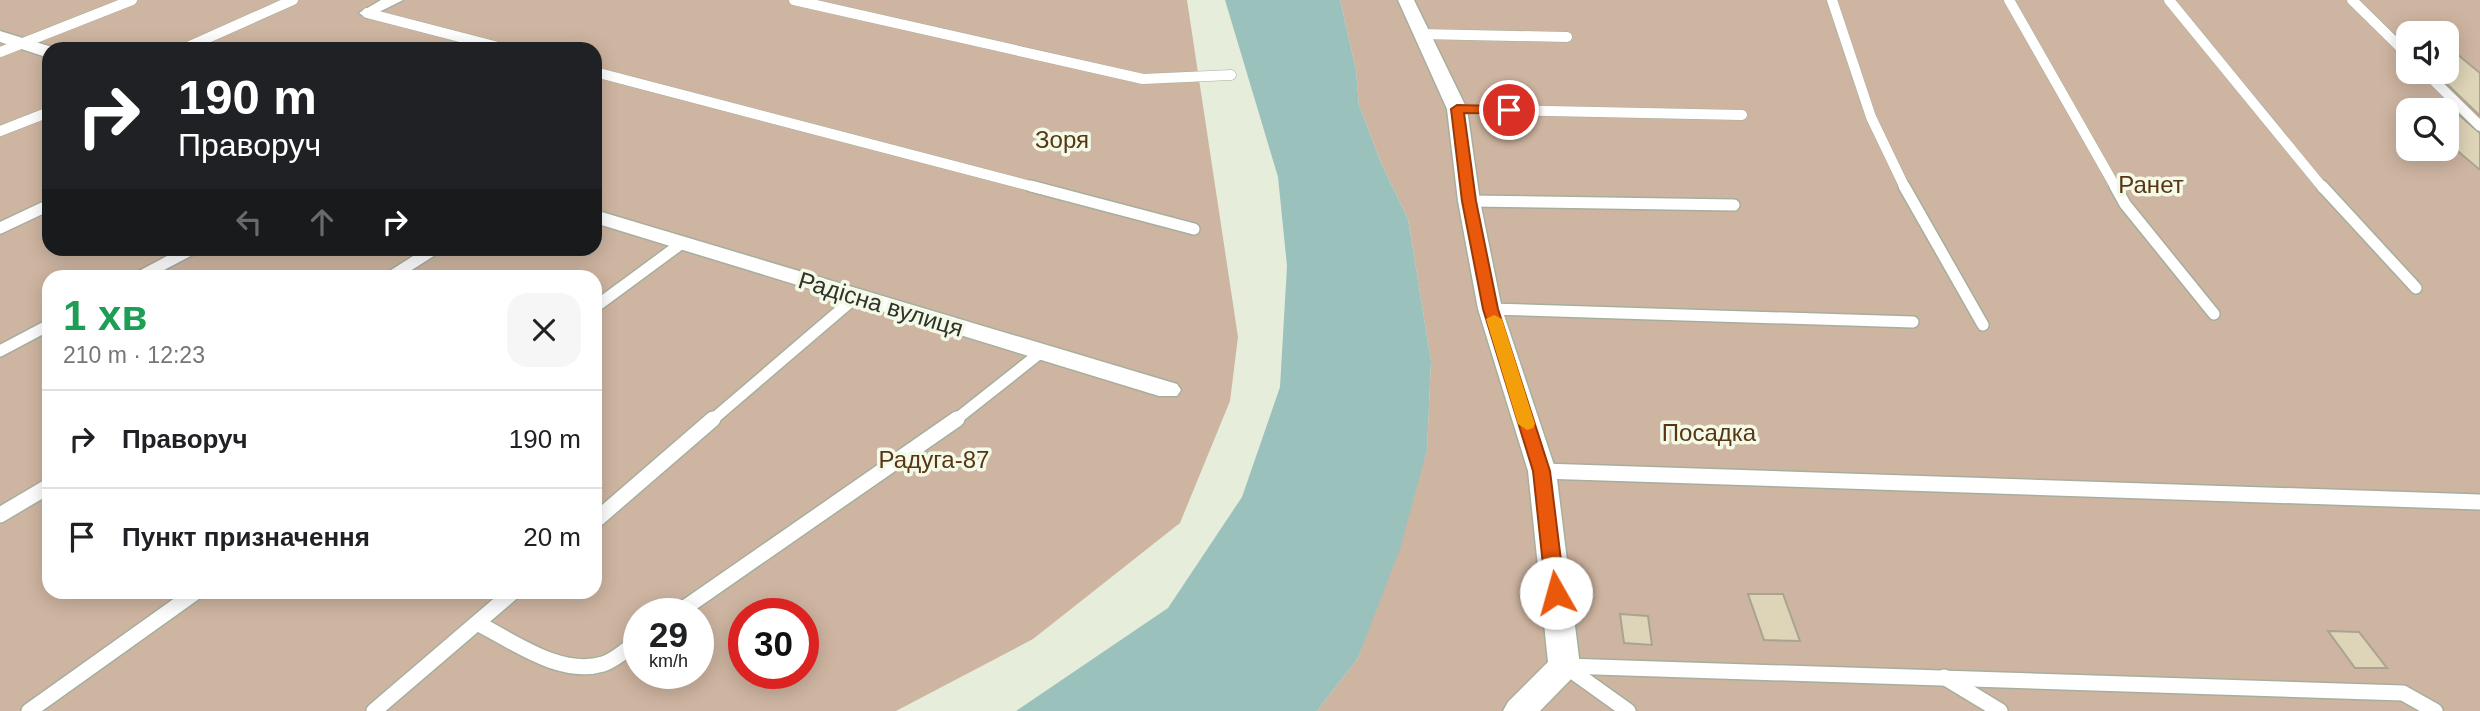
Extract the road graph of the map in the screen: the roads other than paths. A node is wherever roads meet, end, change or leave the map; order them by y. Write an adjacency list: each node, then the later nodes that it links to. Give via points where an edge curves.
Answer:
1 (132, 0): 16 (lane)
2 (293, 0): 14 (lane)
3 (395, 0): 10 (street)
4 (794, 0): 21 (lane, via 1143,79)
5 (1406, 0): 11 (street)
6 (1832, 0): 45 (lane, via 1871,117 1919,215)
7 (2009, 0): 43 (lane, via 2125,204)
8 (2169, 0): 39 (lane, via 2338,206)
9 (2352, 0): 17 (lane)
10 (367, 13): 15 (lane)
11 (1420, 34): 13 (lane); 23 (street)
12 (0, 36): 16 (street)
13 (1567, 37)
14 (199, 42)
15 (479, 42)
16 (23, 43): 18 (street); 19 (lane)
17 (2396, 43)
18 (42, 50)
19 (0, 52)
20 (602, 74): 33 (lane)
21 (1231, 75)
22 (2437, 84): 26 (lane)
23 (1457, 109): 25 (lane); 28 (street)
24 (42, 115): 27 (lane)
25 (1742, 115)
26 (2480, 126)
27 (0, 131)
28 (1469, 201): 29 (lane); 42 (street)
29 (1734, 205)
30 (42, 208): 32 (lane)
31 (602, 218): 34 (street, Радісна вулиця)
32 (0, 228)
33 (1194, 229)
34 (682, 243): 40 (street, Радісна вулиця); 41 (lane)
35 (179, 256): 37 (lane)
36 (423, 256): 38 (lane)
37 (152, 270)
38 (401, 270)
39 (2416, 288)
40 (857, 296): 48 (street, Радісна вулиця); 54 (lane)
41 (602, 302)
42 (1490, 309): 44 (lane); 50 (street)
43 (2214, 314)
44 (1913, 322)
45 (1983, 325)
46 (42, 329): 47 (lane)
47 (0, 351)
48 (1040, 353): 49 (street, Радісна вулиця); 55 (lane, via 979,404)
49 (1168, 390)
50 (1542, 471): 52 (lane); 60 (street)
51 (42, 490): 53 (lane)
52 (2480, 502)
53 (0, 515)
54 (602, 515)
55 (699, 598)
56 (186, 599): 62 (lane)
57 (505, 599): 58 (lane)
58 (477, 622): 59 (lane, via 562,665 604,664); 63 (lane)
59 (623, 651)
60 (1564, 666): 61 (lane); 64 (street); 65 (lane)
61 (1944, 677): 66 (lane); 67 (lane, via 2403,693)
62 (29, 711)
63 (374, 711)
64 (1519, 711)
65 (1628, 711)
66 (2000, 711)
67 (2435, 711)

